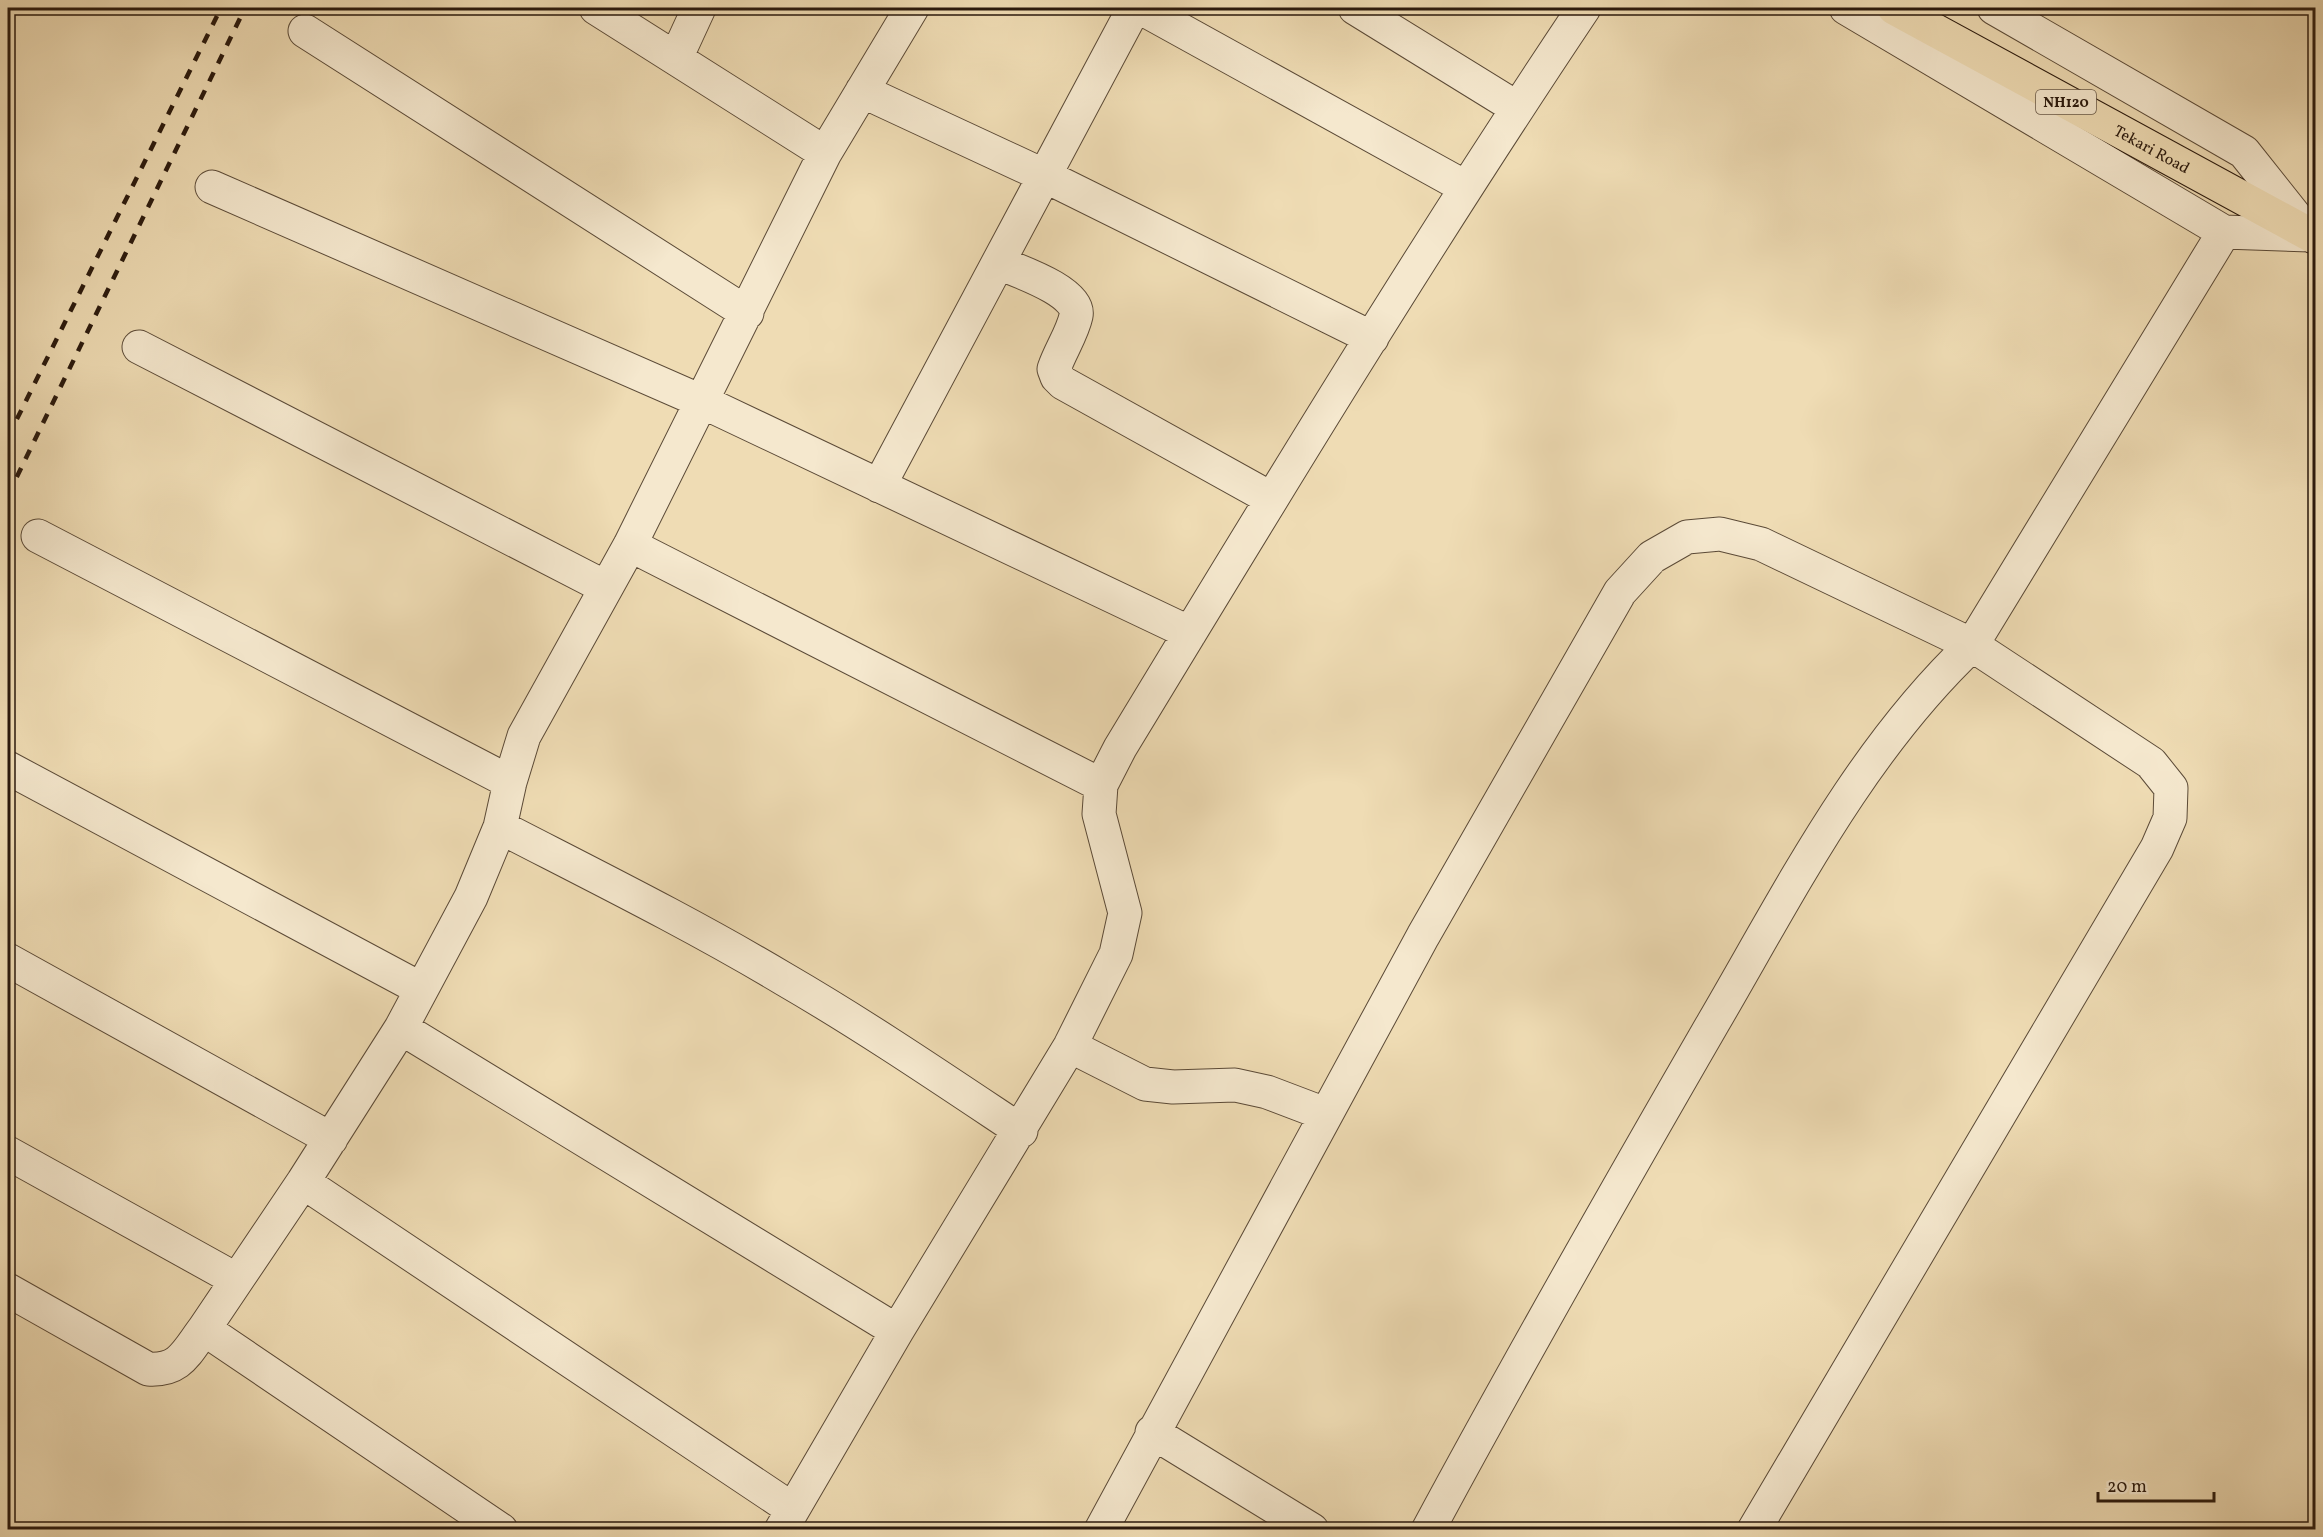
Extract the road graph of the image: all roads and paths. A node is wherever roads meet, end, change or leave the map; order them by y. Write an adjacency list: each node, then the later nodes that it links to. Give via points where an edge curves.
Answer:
1 (596, 8): 12 (street)
2 (699, 8): 12 (street)
3 (912, 8): 13 (street)
4 (1134, 8): 16 (street)
5 (1141, 8): 18 (street)
6 (1355, 8): 14 (street)
7 (1584, 8): 14 (street)
8 (1846, 8): 19 (street)
9 (1894, 8): 20 (highway, Tekari Road / NH120)
10 (1994, 8): 20 (street, via 2244,152)
11 (304, 31): 22 (street)
12 (676, 58): 15 (street)
13 (862, 91): 15 (street); 16 (street)
14 (1517, 108): 18 (street)
15 (825, 153): 22 (street)
16 (1045, 176): 21 (street); 23 (street)
17 (212, 187): 25 (street)
18 (1465, 187): 23 (street)
19 (2224, 232): 20 (street); 32 (street)
20 (2313, 236)
21 (999, 263): 26 (street); 27 (street, via 1062,292 1077,309 1054,369 1063,383)
22 (747, 313): 25 (street)
23 (1372, 338): 27 (street)
24 (139, 347): 30 (street)
25 (703, 402): 26 (street); 29 (street)
26 (879, 486): 31 (street)
27 (1270, 498): 31 (street)
28 (38, 536): 34 (street)
29 (630, 545): 30 (street); 35 (street)
30 (605, 587): 34 (street, via 524,736)
31 (1190, 633): 35 (street)
32 (1972, 645): 41 (street, via 1761,544 1720,534 1687,537 1652,557 1620,592); 55 (street, via 1933,682 1872,759 1804,867 1586,1244); 56 (street, via 2151,763 2170,788 2170,818 2157,848)
33 (8, 768): 38 (street)
34 (510, 782): 36 (street)
35 (1101, 785): 40 (street, via 1099,814 1125,913 1116,954)
36 (500, 827): 38 (street, via 471,897); 42 (street, via 784,978)
37 (8, 960): 43 (street)
38 (422, 989): 39 (street)
39 (401, 1028): 43 (street); 49 (street)
40 (1070, 1046): 41 (street, via 1145,1084 1235,1085 1267,1092); 42 (street)
41 (1325, 1114): 50 (street)
42 (1021, 1131): 49 (street)
43 (331, 1138): 45 (street)
44 (8, 1153): 46 (street)
45 (303, 1182): 46 (street); 51 (street)
46 (237, 1280): 48 (street)
47 (8, 1290): 48 (street, via 147,1369 165,1370 179,1362)
48 (204, 1329): 52 (street)
49 (897, 1331): 51 (street)
50 (1152, 1432): 53 (street); 54 (street)
51 (787, 1519)
52 (501, 1530)
53 (1101, 1530)
54 (1312, 1530)
55 (1428, 1530)
56 (1754, 1530)

